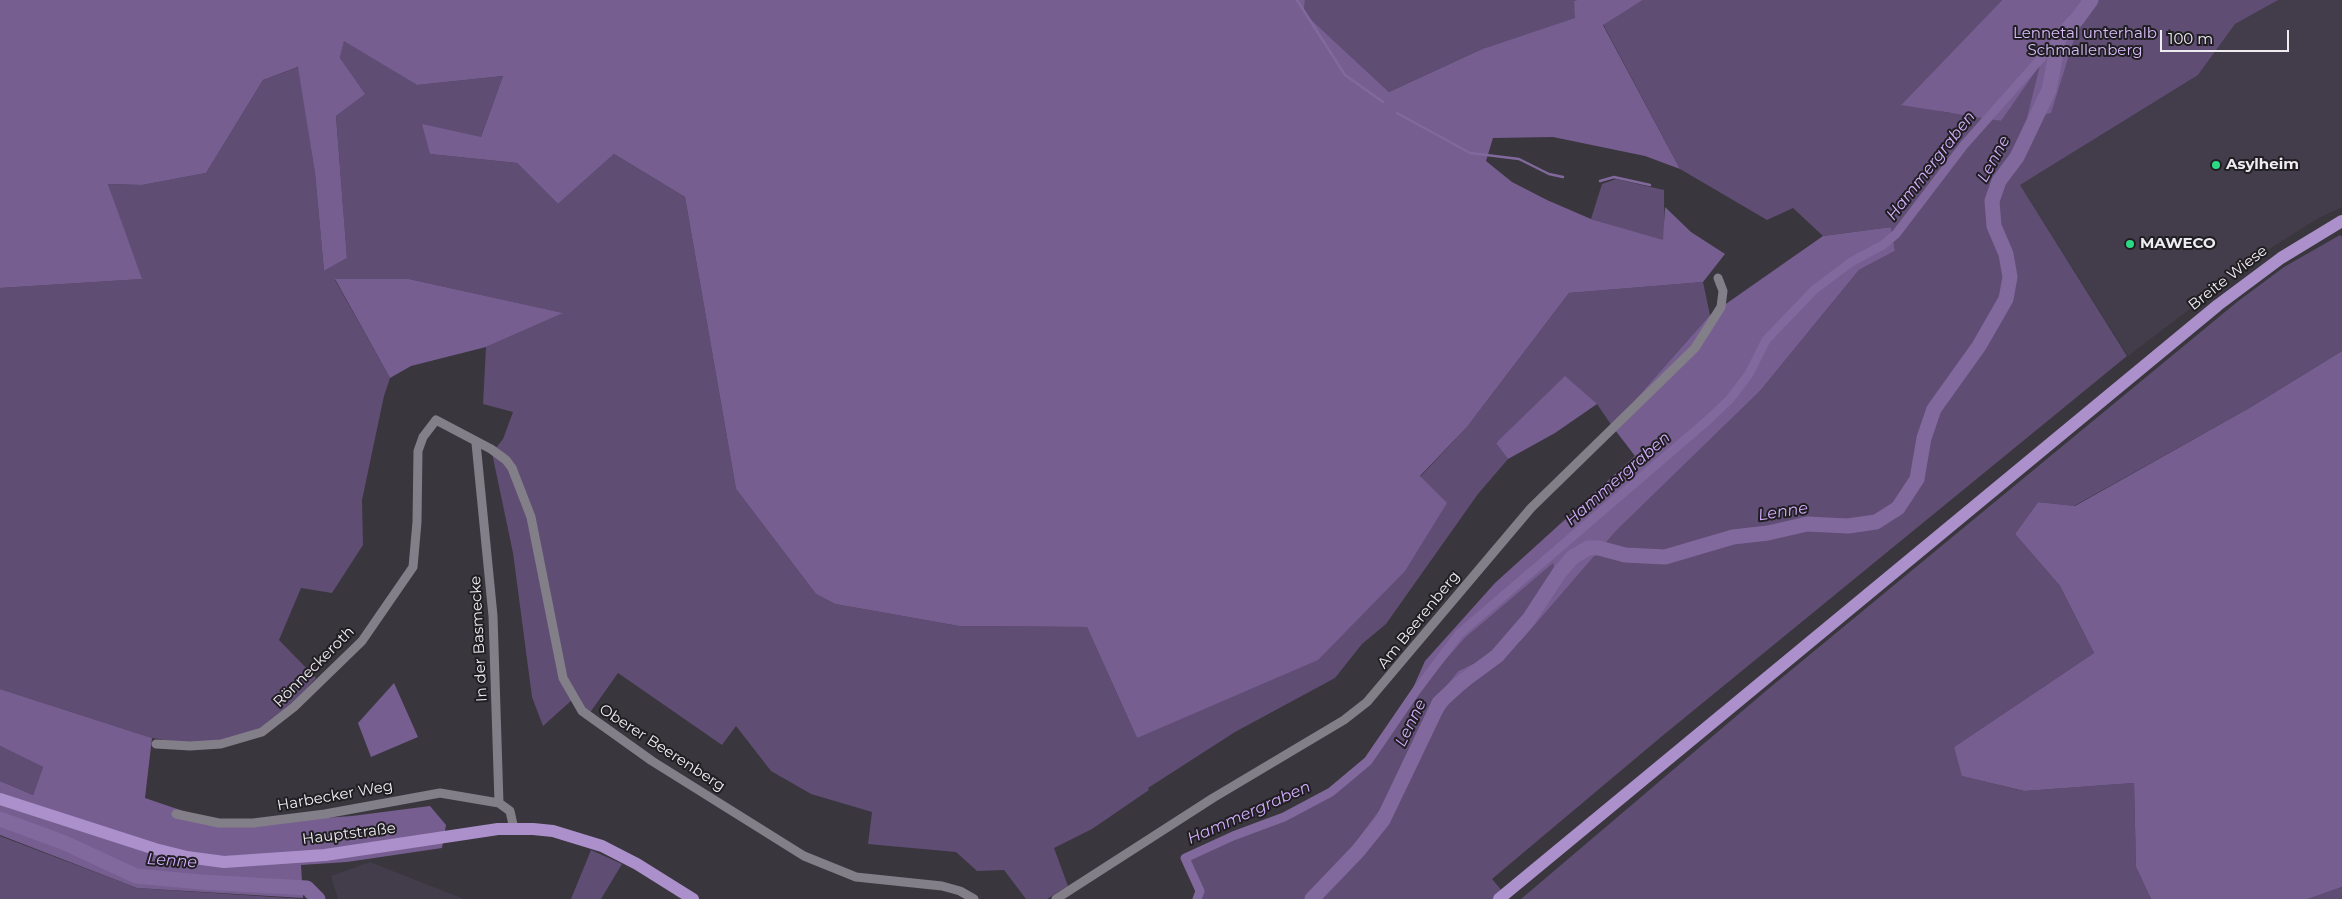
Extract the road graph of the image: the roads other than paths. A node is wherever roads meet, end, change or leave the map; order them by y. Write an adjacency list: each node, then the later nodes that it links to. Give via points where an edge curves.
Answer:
1 (2342, 221): 12 (main road, Breite Wiese, via 2255,276)
2 (1718, 278): 11 (street, Am Beerenberg, via 1722,291 1721,307 1695,348 1531,508 1368,702)
3 (476, 443): 4 (street, Rönneckeroth, via 436,420 423,437 417,458 417,522 412,566 362,641 340,665 281,719 254,736 205,746); 6 (street, In der Basmecke, via 493,616); 10 (street, Oberer Beerenberg, via 500,456 512,468 531,518 563,678 582,711 652,761 804,856 856,877 942,886)
4 (156, 744)
5 (0, 799): 8 (main road, Hauptstraße, via 155,849 224,862 325,855)
6 (499, 803): 7 (street, Harbecker Weg, via 440,793 326,814 238,824 197,820); 8 (street, via 510,811)
7 (176, 814)
8 (514, 828): 9 (main road, Hauptstraße, via 553,832 602,846)
9 (693, 899)
10 (974, 899)
11 (1056, 899)
12 (1499, 899)

